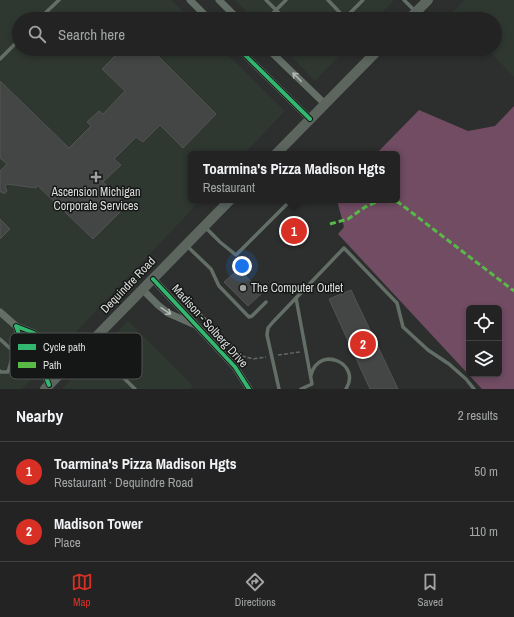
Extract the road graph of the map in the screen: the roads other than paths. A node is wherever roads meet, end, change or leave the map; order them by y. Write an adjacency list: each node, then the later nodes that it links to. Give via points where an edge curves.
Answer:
1 (59, 0): 11 (lane)
2 (190, 0): 12 (street)
3 (218, 0): 13 (street)
4 (266, 0): 10 (lane)
5 (286, 0): 10 (lane)
6 (328, 0): 14 (lane)
7 (363, 0): 15 (lane)
8 (404, 0): 16 (lane)
9 (428, 0): 17 (main road)
10 (276, 10)
11 (46, 12)
12 (202, 12)
13 (231, 12)
14 (339, 12)
15 (351, 12)
16 (410, 12)
17 (415, 12)
18 (12, 47): 22 (lane)
19 (246, 56): 24 (street)
20 (275, 56): 23 (street, one-way to 20)
21 (372, 56): 23 (main road)
22 (0, 59)
23 (325, 104): 24 (main road)
24 (310, 120): 25 (main road)
25 (279, 151)
26 (227, 203): 28 (main road, Dequindre Road)
27 (288, 203): 28 (lane, via 236,255)
28 (204, 226): 29 (main road, Dequindre Road)
29 (186, 245): 30 (main road, Dequindre Road); 33 (lane, via 211,269 218,286 249,317)
30 (153, 279): 31 (main road, Dequindre Road); 35 (street, Madison - Solberg Drive)
31 (142, 289): 35 (street, Madison - Solberg Drive, one-way to 35, via 168,313); 39 (main road, Dequindre Road)
32 (296, 298): 46 (lane); 50 (lane, via 268,328 267,336); 54 (lane, via 344,248 397,303 403,327 428,350 449,364)
33 (266, 302)
34 (0, 312): 36 (street)
35 (196, 325): 49 (street, Madison - Solberg Drive, via 235,367)
36 (16, 326): 37 (street); 38 (street)
37 (19, 333)
38 (34, 333)
39 (100, 333)
40 (0, 339): 41 (lane)
41 (10, 348)
42 (10, 365): 43 (lane, via 8,372)
43 (0, 371)
44 (56, 379): 47 (main road, Dequindre Road)
45 (125, 379): 48 (lane)
46 (312, 384): 51 (lane); 52 (lane); 53 (lane, via 311,373 314,368 318,363 330,359 347,368 349,380)
47 (49, 388)
48 (135, 389)
49 (249, 389)
50 (279, 389)
51 (301, 389)
52 (314, 389)
53 (346, 389)
54 (474, 389)

